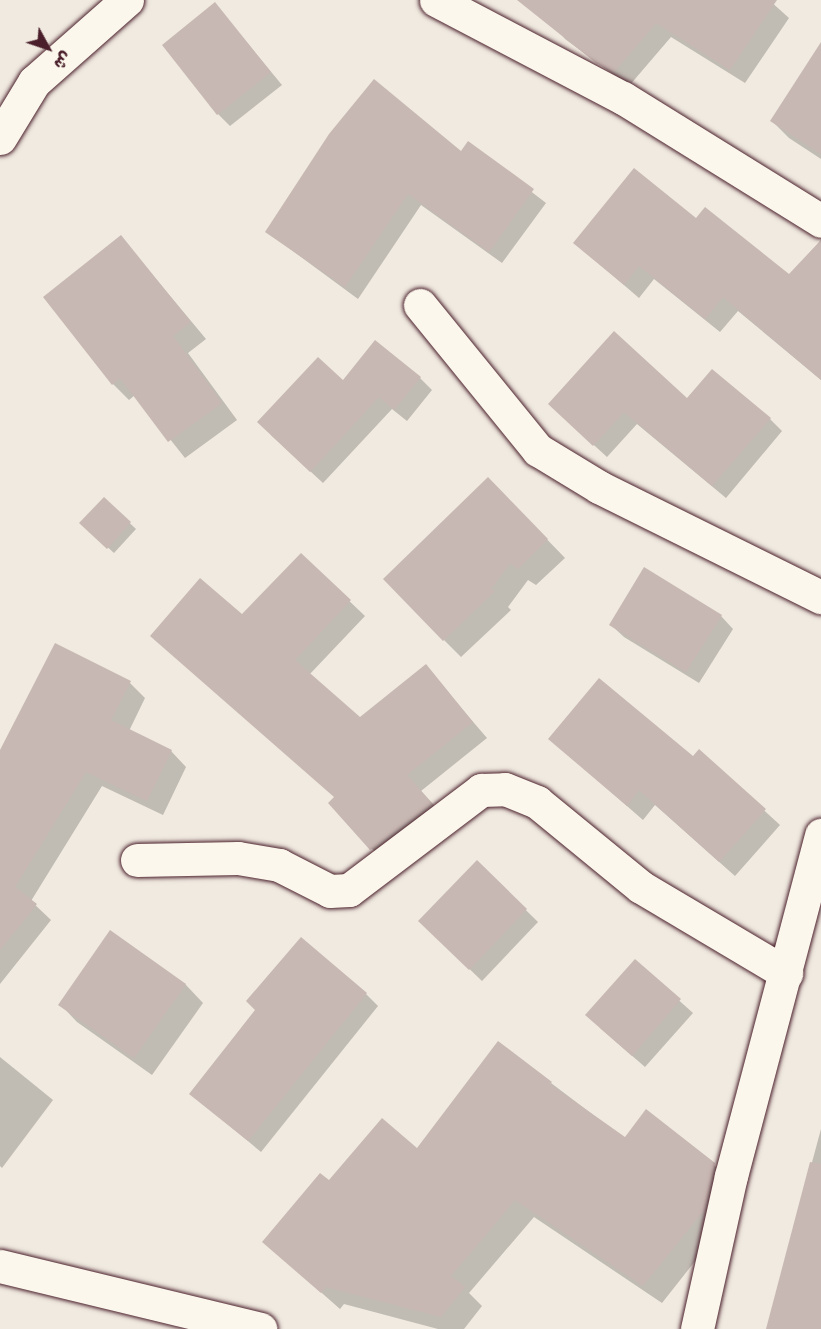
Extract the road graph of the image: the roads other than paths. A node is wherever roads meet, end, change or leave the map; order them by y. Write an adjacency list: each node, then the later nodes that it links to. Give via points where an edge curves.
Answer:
1 (127, 0): 3 (street, via 33,82)
2 (436, 0): 4 (street, via 623,99)
3 (0, 138)
4 (821, 221)
5 (420, 305): 6 (street, via 537,450 599,487)
6 (821, 597)
7 (821, 835): 9 (street)
8 (137, 860): 9 (street, via 238,858 279,865 330,891 349,890 481,790 505,789 537,802 641,886)
9 (786, 974): 12 (street, via 731,1176)
10 (0, 1266): 11 (street)
11 (261, 1329)
12 (697, 1329)

